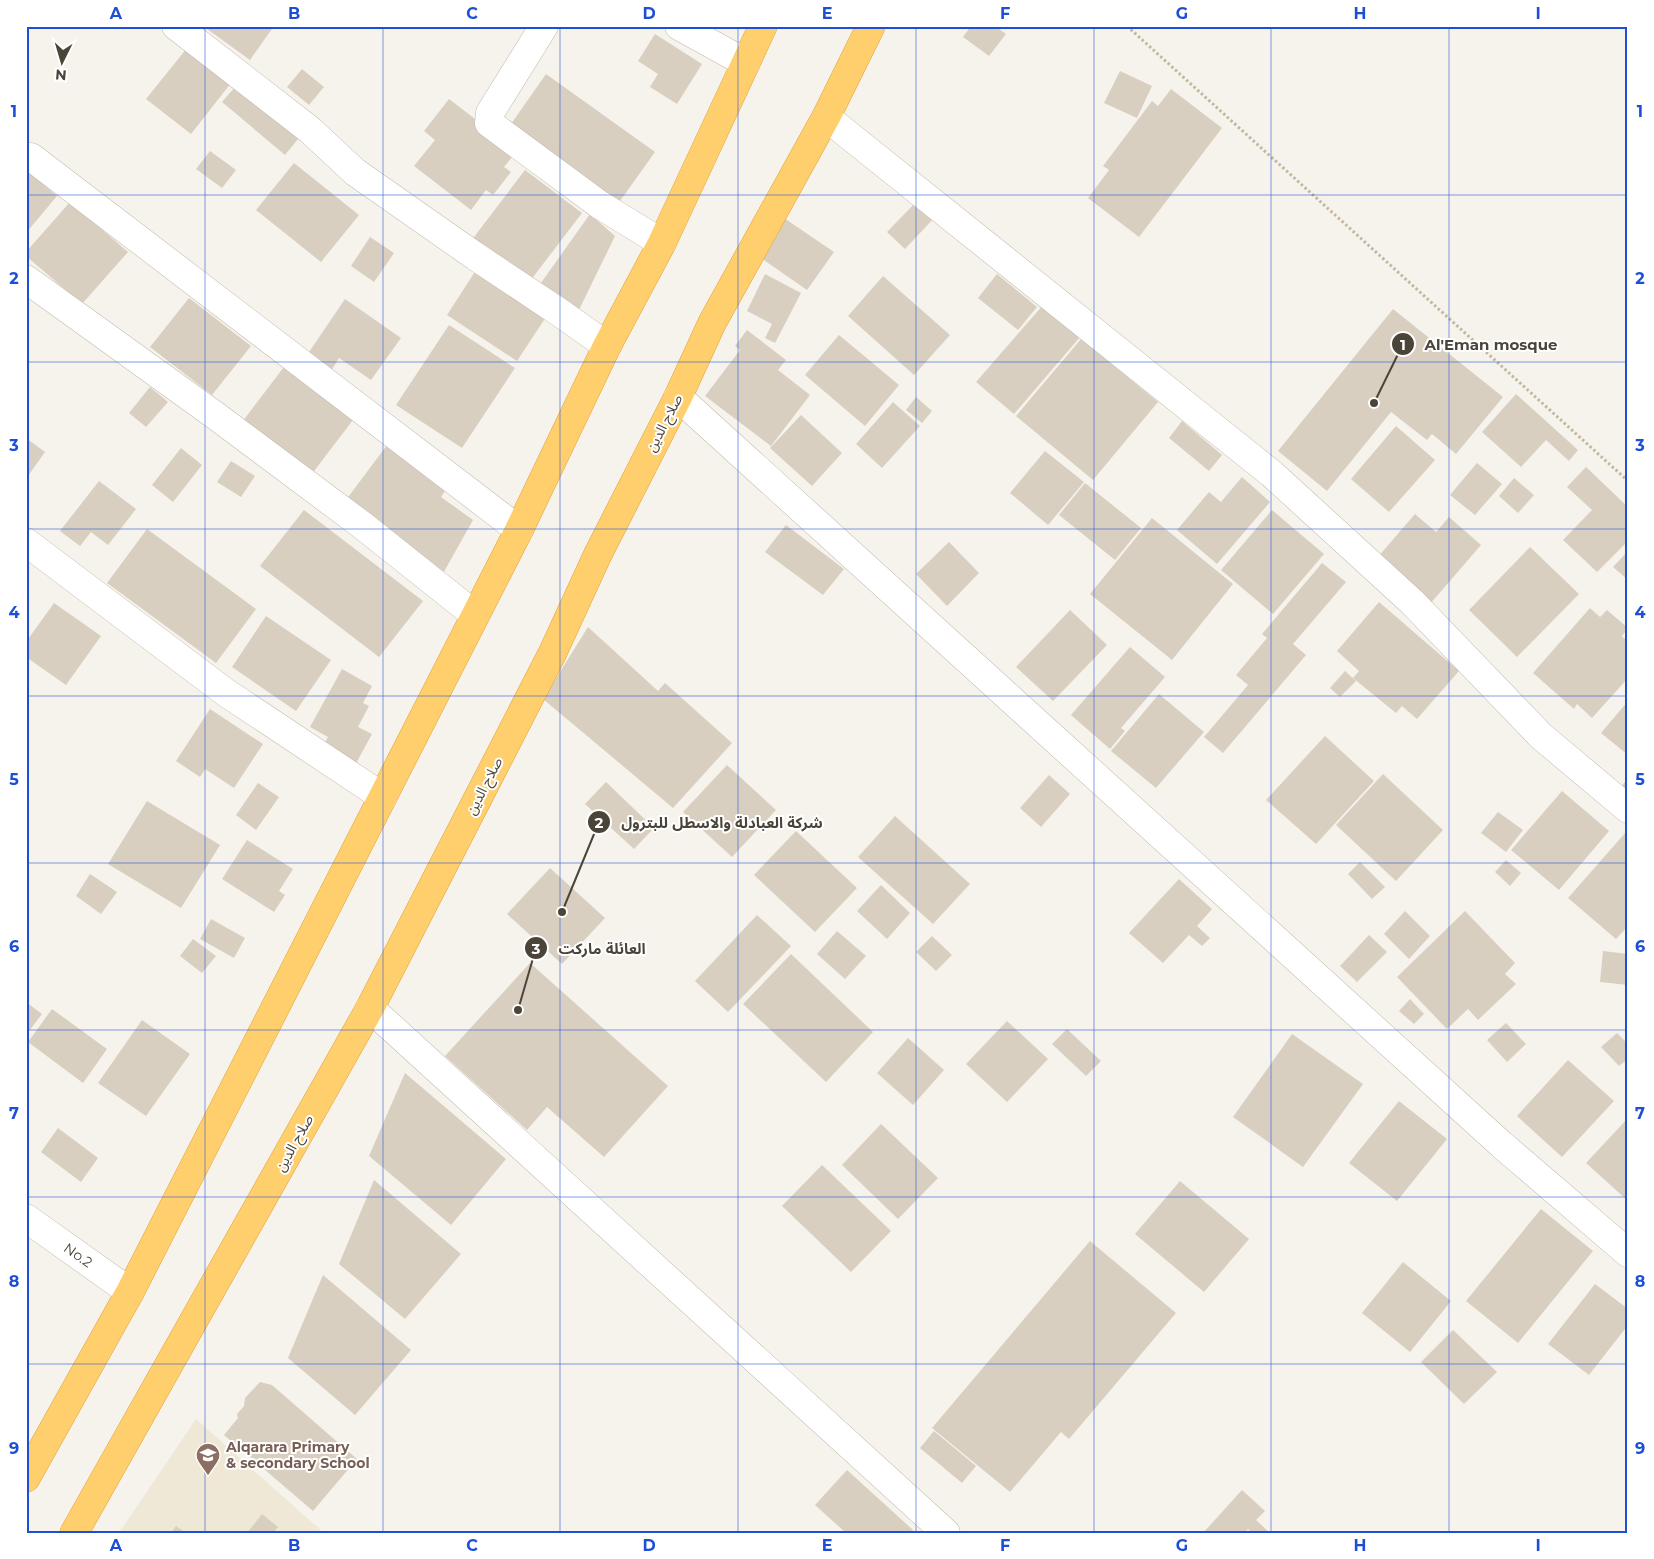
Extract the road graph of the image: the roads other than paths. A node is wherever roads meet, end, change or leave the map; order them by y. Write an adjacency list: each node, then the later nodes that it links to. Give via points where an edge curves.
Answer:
1 (176, 26): 11 (street, via 310,130 355,172)
2 (544, 26): 9 (street, via 490,113 489,123 600,205)
3 (679, 26): 6 (street)
4 (763, 26): 6 (highway)
5 (870, 26): 7 (highway, صلاح الدين)
6 (746, 62): 9 (highway)
7 (826, 117): 12 (highway, صلاح الدين, via 712,323); 17 (street, via 1272,474 1412,602 1541,736)
8 (31, 157): 13 (street)
9 (662, 243): 11 (highway)
10 (26, 279): 15 (street, via 362,525)
11 (607, 346): 13 (highway)
12 (678, 397): 18 (highway, صلاح الدين, via 598,554 552,654); 20 (street, via 1502,1145)
13 (518, 530): 15 (highway)
14 (26, 542): 16 (street, via 225,692)
15 (474, 615): 16 (highway)
16 (383, 797): 21 (highway)
17 (1628, 809)
18 (370, 1008): 23 (highway, صلاح الدين); 24 (street)
19 (26, 1218): 21 (street, No.2)
20 (1628, 1253)
21 (130, 1292): 22 (highway)
22 (26, 1478)
23 (74, 1533)
24 (946, 1533)

